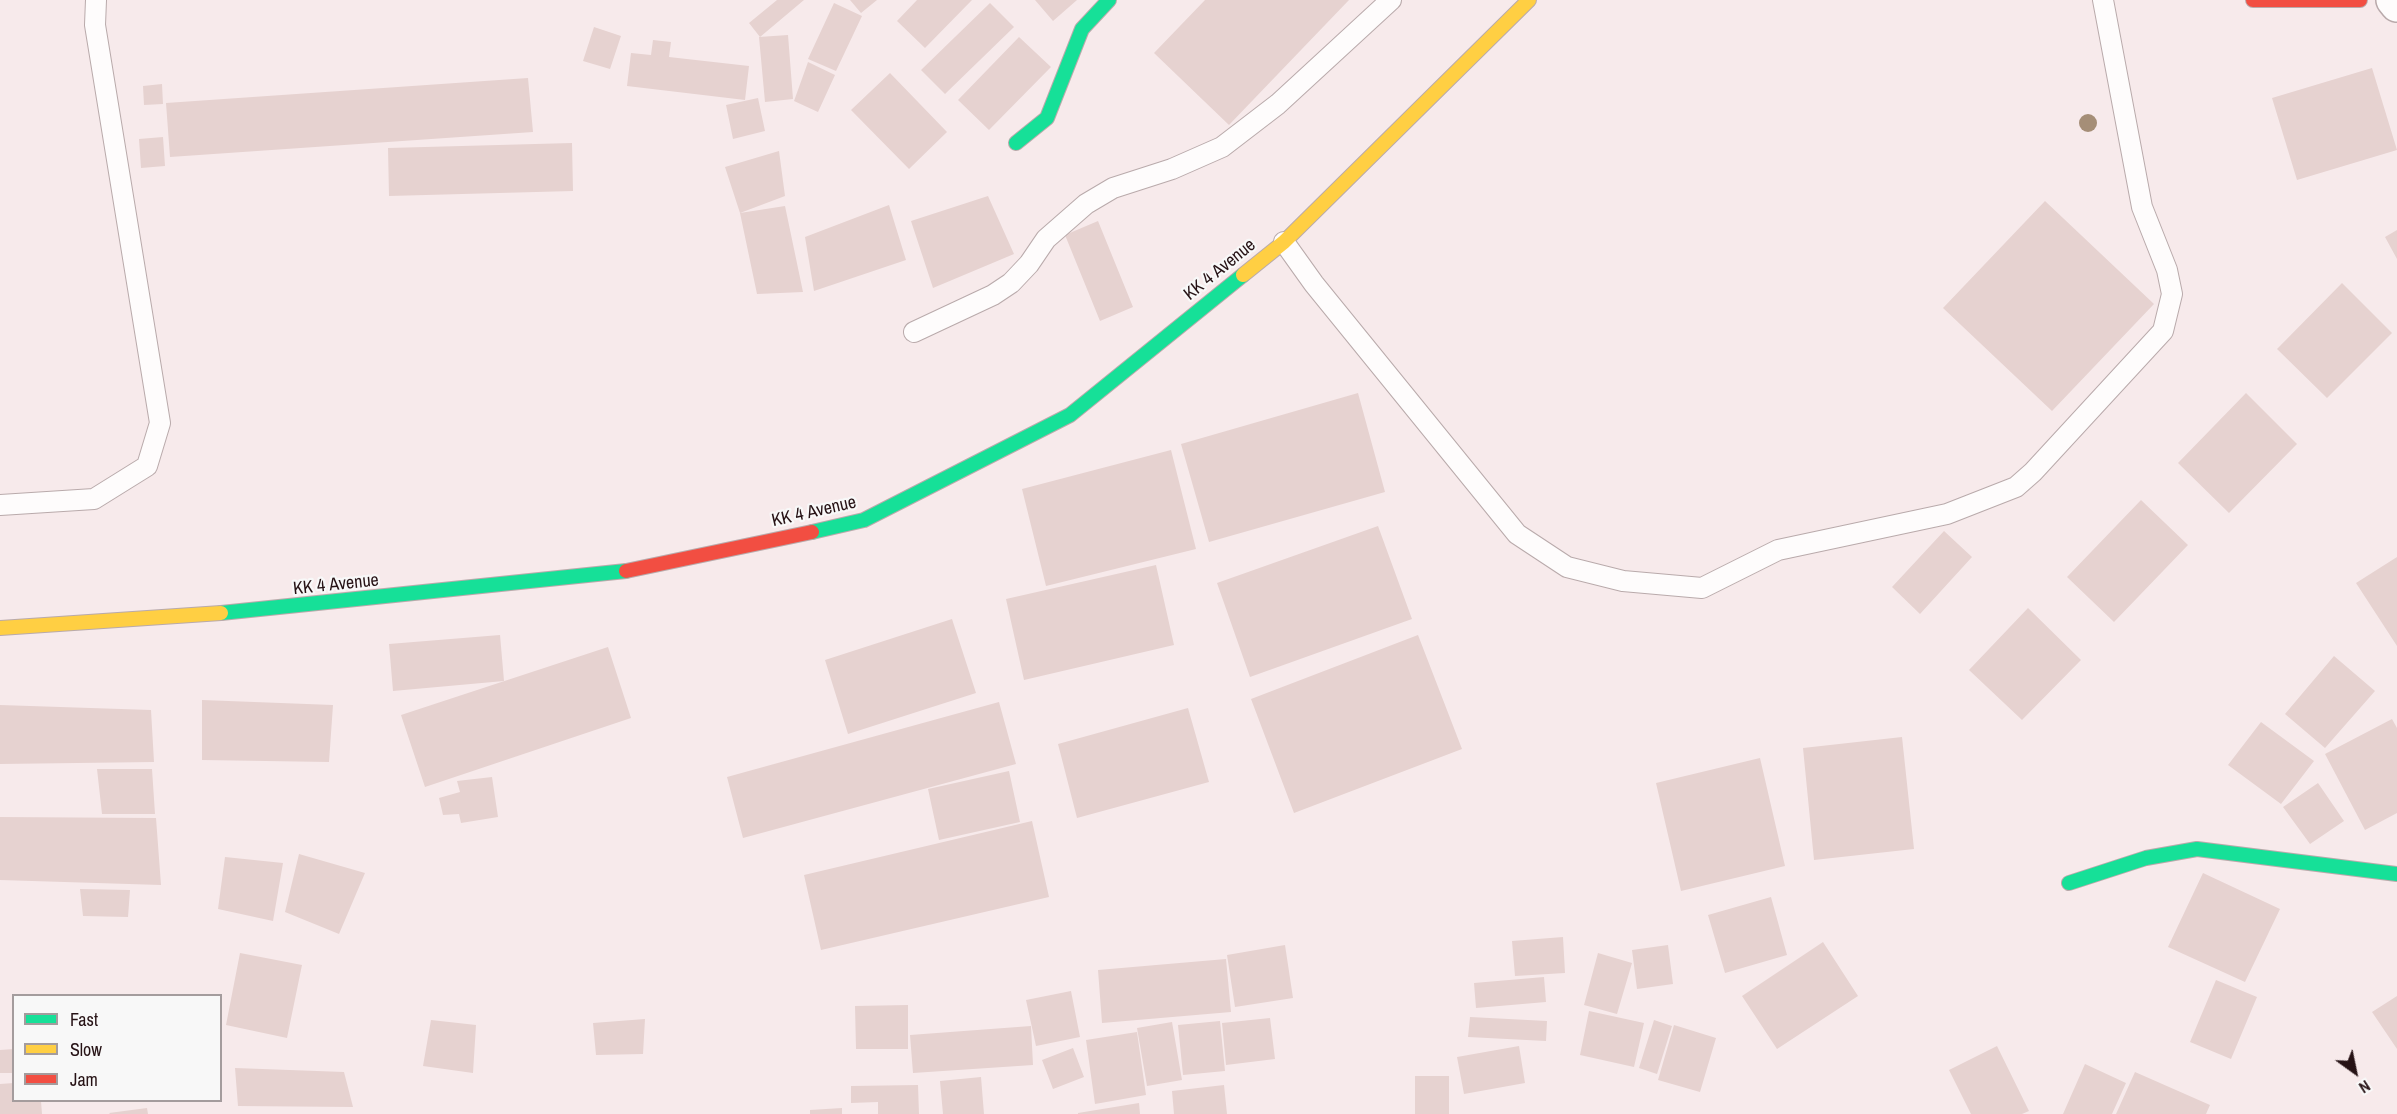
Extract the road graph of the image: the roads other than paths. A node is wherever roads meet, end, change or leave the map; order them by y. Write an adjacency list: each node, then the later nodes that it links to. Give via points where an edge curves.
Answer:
1 (96, 0): 13 (lane, via 95,25 160,423 147,466 94,499)
2 (1108, 0): 10 (main road, via 1082,29 1047,118)
3 (1391, 0): 12 (lane, via 1278,104 1222,147 1113,188 1086,204 1046,239 1011,283)
4 (1529, 0): 11 (main road, KK 4 Avenue)
5 (2103, 0): 11 (lane, via 2142,207 2167,270 2172,294 2163,331 2016,487 1947,513 1778,550 1702,588 1623,581 1567,567 1517,534)
6 (2253, 0): 7 (main road)
7 (2360, 0)
8 (2393, 0): 9 (street)
9 (2397, 5)
10 (1016, 143)
11 (1284, 242): 14 (main road, KK 4 Avenue, via 1070,415 864,519 643,569 276,609)
12 (914, 332)
13 (0, 506)
14 (0, 628)
15 (2397, 874): 16 (main road, via 2197,849 2146,858)
16 (2069, 883)

